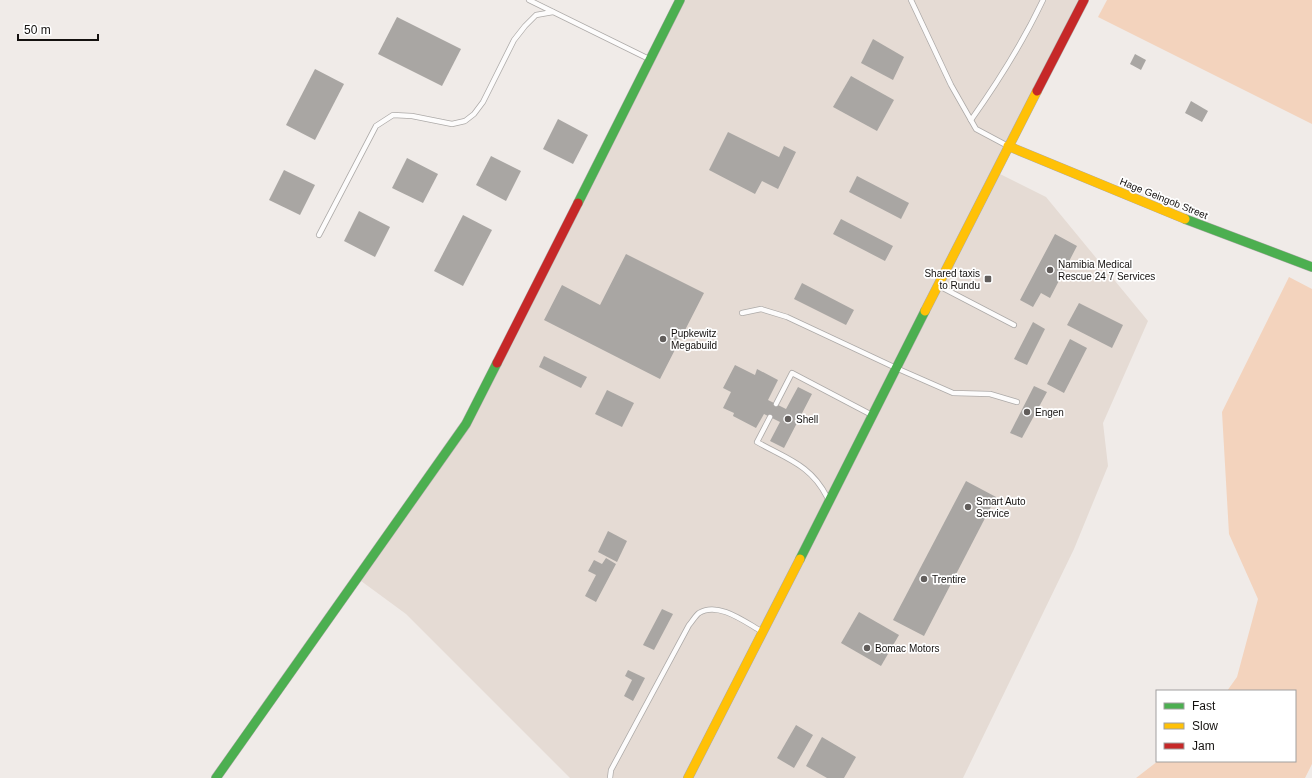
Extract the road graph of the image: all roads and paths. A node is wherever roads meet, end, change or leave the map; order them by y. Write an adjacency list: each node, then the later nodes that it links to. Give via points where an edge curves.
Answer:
1 (529, 0): 6 (lane)
2 (680, 0): 7 (main road)
3 (911, 0): 8 (lane, via 951,85)
4 (1043, 0): 8 (lane, via 996,86)
5 (1084, 0): 9 (main road)
6 (553, 12): 7 (lane); 10 (lane, via 536,15 524,26 514,40 483,102 466,121 452,124 393,115 376,126)
7 (650, 60): 22 (main road, via 466,424)
8 (971, 120): 9 (lane, via 976,129)
9 (1008, 146): 11 (main road, Hage Geingob Street, via 1187,220); 12 (main road)
10 (319, 235)
11 (1312, 267)
12 (938, 286): 14 (lane); 15 (main road)
13 (742, 313): 15 (lane, via 761,310 787,317)
14 (1014, 325)
15 (896, 368): 16 (lane, via 952,393 990,394); 18 (main road)
16 (1017, 402)
17 (776, 404): 18 (lane, via 792,373)
18 (872, 415): 20 (main road)
19 (770, 417): 20 (lane, via 757,442 810,473 819,482)
20 (830, 502): 21 (main road)
21 (764, 632): 23 (lane, via 721,611 709,610 698,613 689,625 611,770); 24 (main road)
22 (216, 778)
23 (610, 778)
24 (688, 778)

